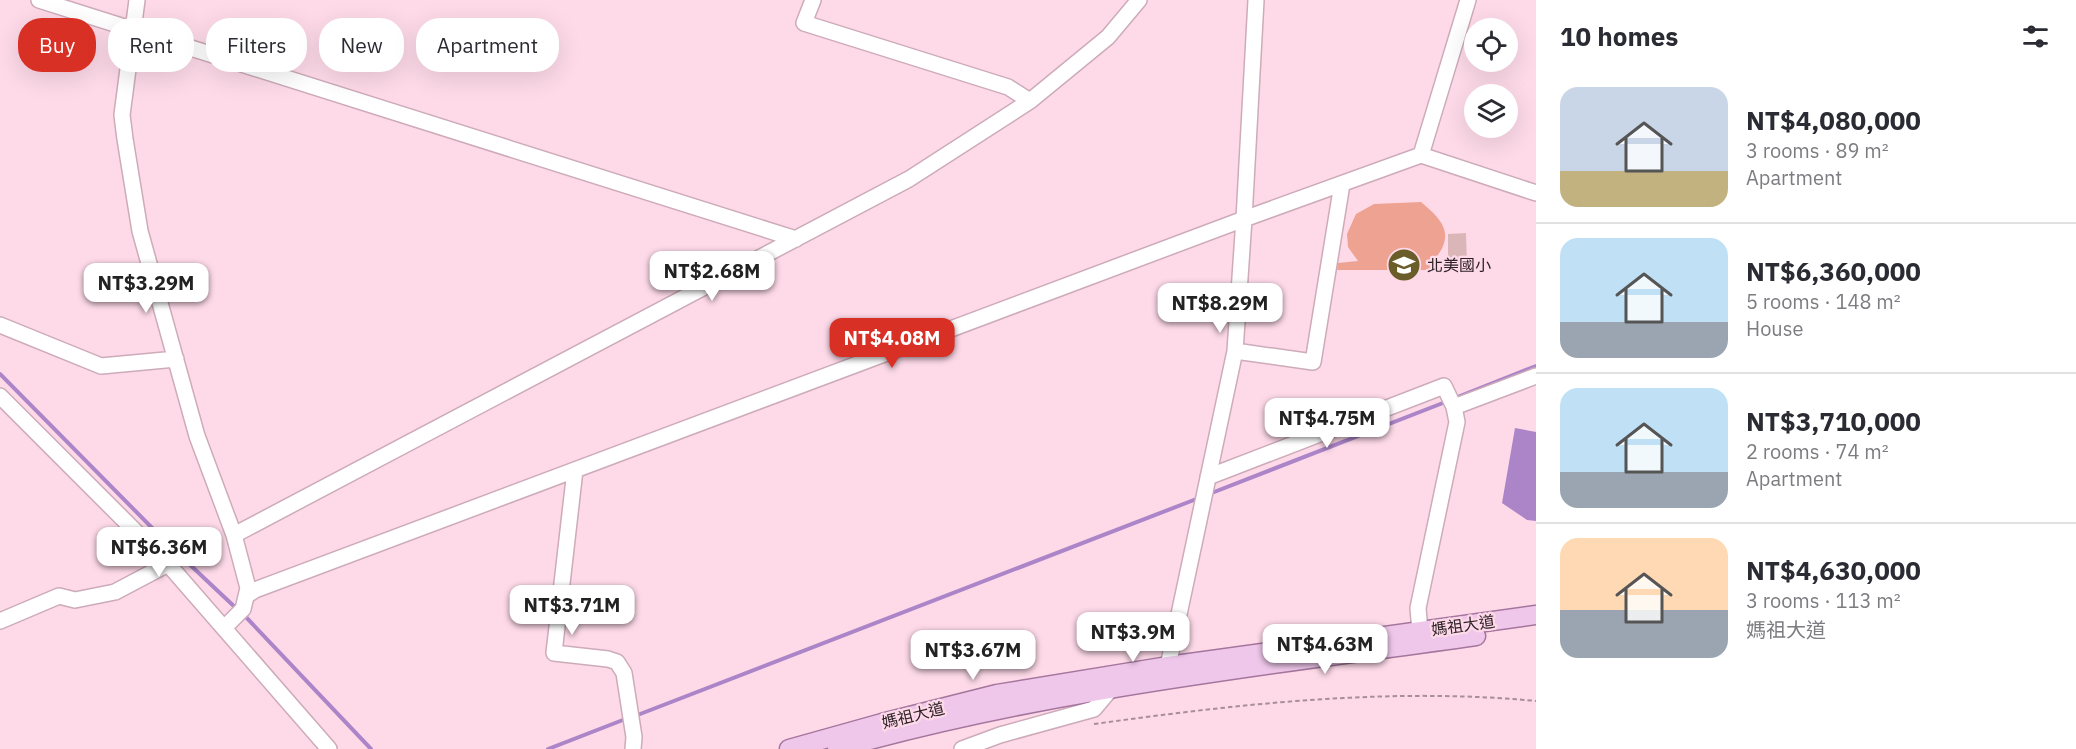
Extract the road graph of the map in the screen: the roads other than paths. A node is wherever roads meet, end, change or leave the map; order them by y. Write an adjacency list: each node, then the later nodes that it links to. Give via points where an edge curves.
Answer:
1 (39, 0): 8 (street)
2 (136, 0): 7 (street)
3 (813, 0): 11 (street, via 804,23 1008,87)
4 (1139, 0): 11 (street, via 1108,37)
5 (1256, 0): 15 (street)
6 (1468, 0): 12 (street)
7 (134, 18)
8 (108, 22)
9 (194, 49): 16 (street)
10 (128, 72): 19 (street, via 122,115 140,231)
11 (1030, 101): 16 (street, via 909,179)
12 (1421, 155): 13 (street); 14 (street)
13 (1342, 184): 15 (street); 18 (street, via 1313,362)
14 (1536, 193)
15 (1244, 219): 18 (street); 23 (street)
16 (796, 239): 25 (street)
17 (0, 325): 19 (street, via 100,366)
18 (1235, 351): 24 (street)
19 (176, 359): 25 (street, via 197,436)
20 (1536, 376): 22 (street)
21 (0, 396): 26 (street)
22 (1454, 407): 24 (street, via 1444,386); 32 (street, via 1457,422 1418,608)
23 (575, 470): 27 (street); 36 (street, via 554,653 617,662 624,673)
24 (1208, 477): 33 (street)
25 (234, 535): 27 (street, via 248,588)
26 (168, 564): 29 (street, via 114,592 75,600 59,596); 31 (street)
27 (246, 596): 31 (street, via 243,609)
28 (1536, 615): 32 (main road, 媽祖大道)
29 (2, 620)
30 (1536, 627): 34 (main road, 媽祖大道)
31 (224, 628): 35 (street)
32 (1420, 631): 33 (main road, 媽祖大道)
33 (1168, 666): 34 (street); 37 (main road, 媽祖大道, via 997,694)
34 (1110, 690): 38 (main road, 媽祖大道, via 910,729); 39 (street, via 1094,709)
35 (329, 749)
36 (633, 749)
37 (789, 749)
38 (837, 749)
39 (962, 749)

